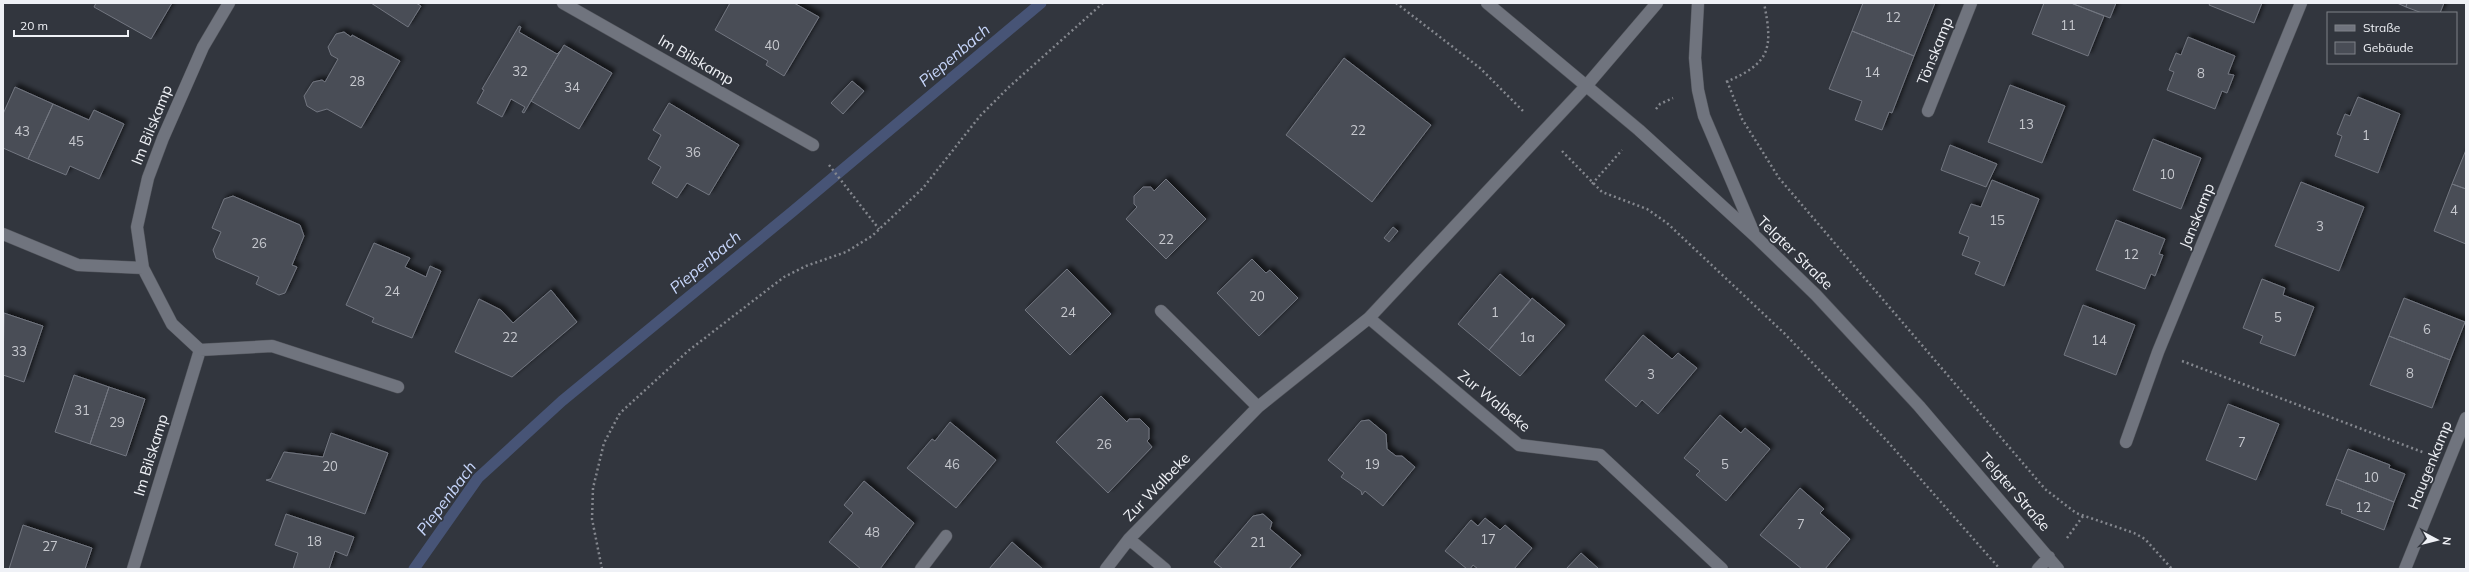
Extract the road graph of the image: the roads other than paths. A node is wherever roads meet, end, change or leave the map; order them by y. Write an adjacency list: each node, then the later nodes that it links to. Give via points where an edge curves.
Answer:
1 (229, 3): 13 (street, Im Bilskamp, via 203,47 148,178 137,227)
2 (563, 3): 10 (street, Im Bilskamp)
3 (1487, 3): 8 (street, Telgter Straße)
4 (1657, 3): 8 (street, Zur Walbeke)
5 (1698, 3): 12 (street, via 1695,58 1704,116)
6 (1971, 3): 9 (street, Tönskamp)
7 (2301, 3): 20 (street, Janskamp, via 2158,352)
8 (1587, 85): 12 (street, Telgter Straße); 15 (street, Zur Walbeke)
9 (1928, 111)
10 (813, 145)
11 (3, 234): 13 (street, via 78,265)
12 (1755, 236): 23 (street, Telgter Straße, via 1816,295 1919,406)
13 (143, 268): 16 (street, Im Bilskamp, via 172,324)
14 (1161, 311): 18 (street)
15 (1369, 318): 18 (street, Zur Walbeke); 28 (street, Zur Walbeke, via 1519,445 1600,455)
16 (200, 350): 17 (street, via 272,346); 24 (street, Im Bilskamp)
17 (398, 387)
18 (1258, 406): 22 (street, Zur Walbeke)
19 (2466, 418): 31 (street, Haugenkamp)
20 (2126, 442)
21 (946, 536): 25 (street)
22 (1129, 539): 26 (street, Zur Walbeke); 27 (street, Zur Walbeke)
23 (2049, 557): 29 (street); 30 (street, Telgter Straße)
24 (133, 569)
25 (921, 569)
26 (1106, 569)
27 (1165, 569)
28 (1722, 569)
29 (2038, 569)
30 (2058, 569)
31 (2405, 569)

